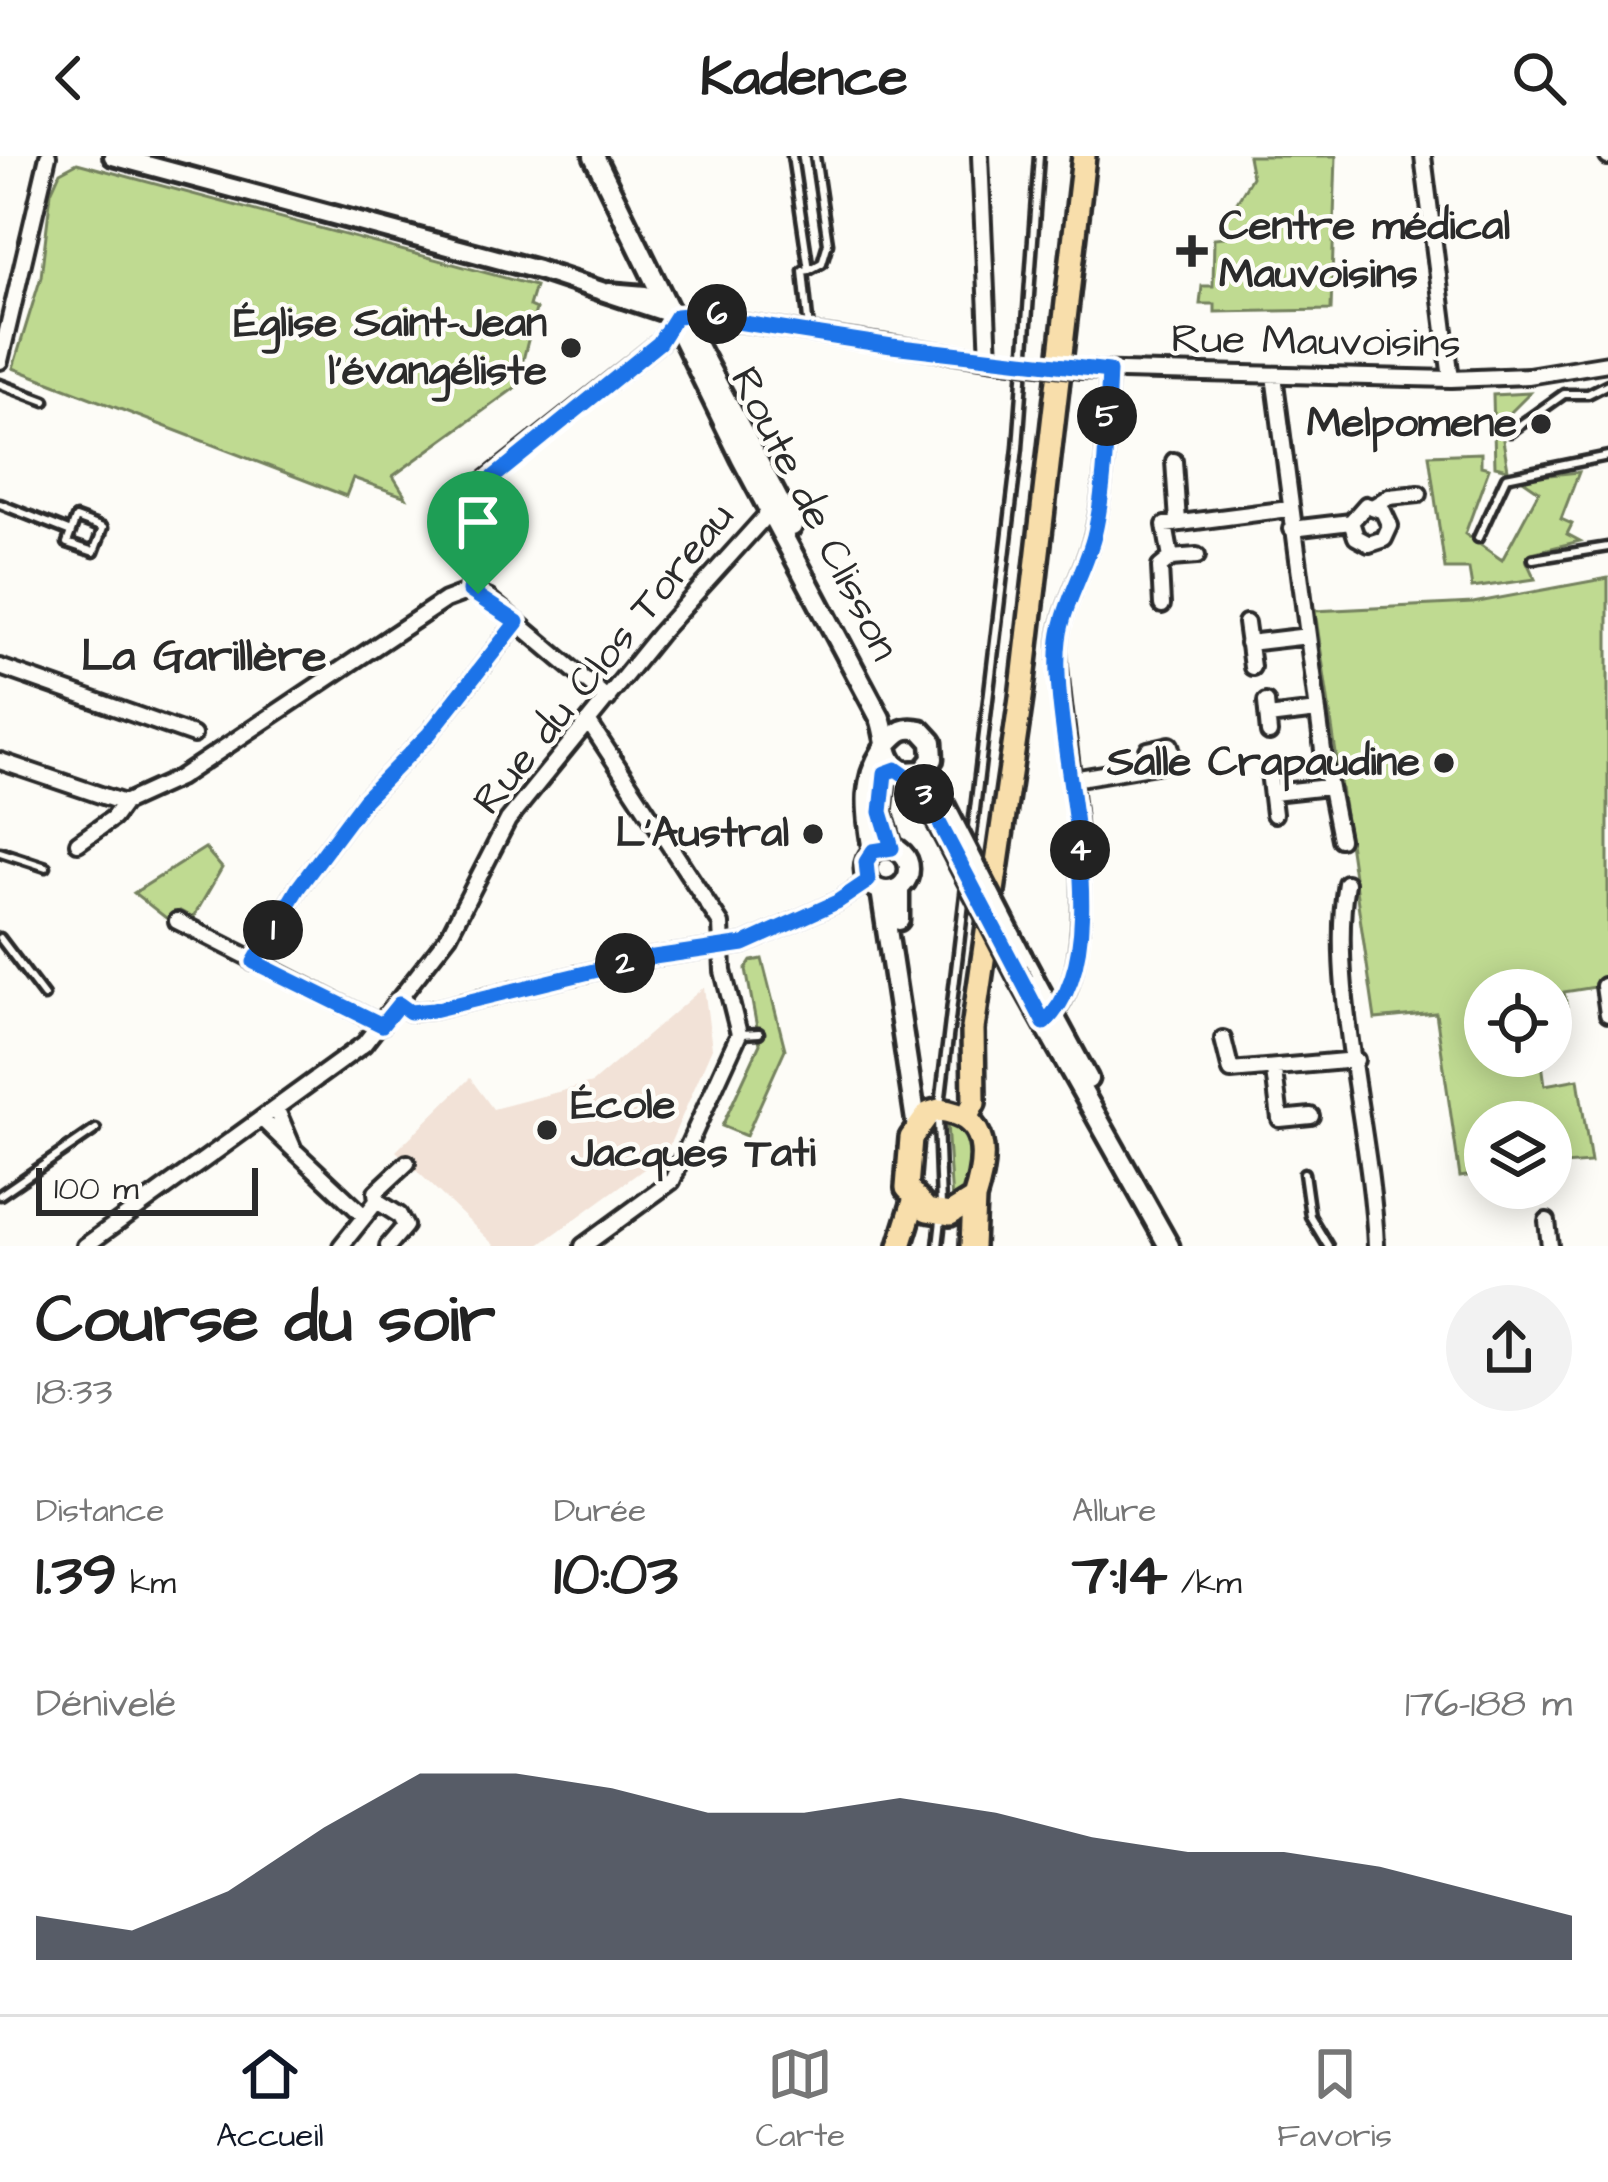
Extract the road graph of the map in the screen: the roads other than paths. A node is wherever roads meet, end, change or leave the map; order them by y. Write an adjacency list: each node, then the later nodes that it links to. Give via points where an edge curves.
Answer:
1 (48, 156): 12 (street)
2 (113, 156): 11 (street, via 602,293 645,295)
3 (594, 156): 11 (main road, Route de Clisson)
4 (791, 156): 10 (lane)
5 (815, 156): 10 (lane, via 828,243 822,263)
6 (980, 156): 14 (street)
7 (1039, 156): 92 (lane, via 1018,448)
8 (1084, 156): 93 (main road, via 974,1029 974,1103)
9 (1423, 156): 20 (street)
10 (809, 270): 13 (lane)
11 (676, 316): 13 (street, Rue Mauvoisins, via 708,313); 31 (main road, Route de Clisson); 42 (street, via 659,343 484,481 475,502)
12 (4, 333): 15 (street)
13 (809, 334): 14 (street, Rue Mauvoisins)
14 (996, 360): 17 (street, Rue Mauvoisins, bridge)
15 (0, 362)
16 (1608, 363): 18 (street, Rue Mauvoisins)
17 (1109, 371): 19 (street, Rue Mauvoisins); 61 (street, via 1103,491 1059,637)
18 (1560, 371): 20 (street, Rue Mauvoisins); 23 (lane)
19 (1274, 375): 20 (street, Rue Mauvoisins); 32 (street)
20 (1451, 379)
21 (0, 384): 24 (lane)
22 (1608, 384): 23 (lane)
23 (1564, 394): 25 (lane)
24 (45, 401)
25 (1510, 432)
26 (1608, 456): 37 (lane, via 1506,477)
27 (1174, 461): 33 (street)
28 (1419, 494): 30 (street)
29 (0, 504): 36 (lane)
30 (1376, 505): 34 (street, via 1357,510); 34 (street, via 1389,518 1384,539 1364,542)
31 (776, 508): 50 (street, Rue du Clos Toreau); 54 (main road, Route de Clisson); 56 (main road, Route de Clisson)
32 (1289, 509): 33 (street); 35 (street)
33 (1178, 522): 40 (street, via 1165,525)
34 (1351, 522): 35 (street)
35 (1292, 529): 46 (street)
36 (71, 532): 36 (lane, via 67,543 94,552 103,528 76,518)
37 (1478, 538)
38 (1608, 547): 41 (lane)
39 (1197, 556): 40 (street)
40 (1171, 558): 43 (street, via 1160,567)
41 (1533, 559)
42 (470, 591): 44 (street); 64 (street, via 179,778)
43 (1162, 605)
44 (517, 622): 50 (street); 78 (street, via 429,734 364,800)
45 (1246, 623): 47 (street)
46 (1308, 636): 47 (street); 51 (street)
47 (1248, 643): 49 (street)
48 (0, 667): 55 (street)
49 (1252, 667)
50 (608, 699): 53 (street, Rue du Clos Toreau)
51 (1317, 711): 52 (street); 62 (street)
52 (1268, 717)
53 (590, 724): 75 (street, via 699,886 721,924); 81 (street, Rue du Clos Toreau, via 508,820 449,935)
54 (904, 729): 56 (main road); 59 (main road, Route de Clisson, via 921,730 932,742)
55 (193, 734)
56 (887, 746): 59 (main road, Route de Clisson); 68 (main road, via 867,776)
57 (0, 761): 64 (street)
58 (1150, 766): 61 (street)
59 (912, 770): 68 (main road, via 885,773 880,786); 83 (main road, bridge, via 1021,982); 83 (main road, bridge, via 939,795)
60 (1270, 772): 63 (street)
61 (1073, 779): 83 (street, via 1080,832 1071,991)
62 (1328, 787): 63 (street); 66 (street)
63 (1273, 793): 65 (street)
64 (124, 803): 67 (street)
65 (1274, 814)
66 (1340, 839)
67 (78, 843)
68 (883, 849): 72 (main road, via 866,862); 72 (main road, via 909,866)
69 (0, 852): 70 (lane)
70 (46, 867)
71 (1346, 883): 88 (street, via 1342,943)
72 (883, 886): 75 (street); 92 (main road)
73 (177, 920): 78 (street)
74 (0, 938): 76 (lane)
75 (722, 948): 81 (street, via 433,1010); 86 (street)
76 (9, 950): 77 (lane); 80 (lane)
77 (0, 956)
78 (254, 962): 84 (street)
79 (1604, 986): 82 (street)
80 (44, 996)
81 (399, 1004): 84 (street, Rue du Clos Toreau)
82 (1608, 1014)
83 (1049, 1019): 113 (main road, via 1141,1178)
84 (382, 1025): 90 (street, Rue du Clos Toreau)
85 (759, 1033): 86 (lane)
86 (739, 1034): 109 (street, via 672,1181)
87 (1223, 1039): 89 (street, via 1231,1071)
88 (1356, 1060): 89 (street); 115 (street)
89 (1274, 1071): 91 (street, via 1280,1119)
90 (277, 1110): 94 (street, Rue du Clos Toreau); 96 (street)
91 (1311, 1116)
92 (928, 1117): 93 (main road); 102 (main road, via 907,1174); 104 (lane)
93 (966, 1118): 100 (main road, via 985,1148)
94 (263, 1120): 96 (street); 106 (street, Rue du Clos Toreau)
95 (96, 1130): 99 (lane)
96 (294, 1150): 103 (street)
97 (406, 1163): 101 (street, via 376,1192)
98 (1304, 1174): 114 (lane, via 1310,1216)
99 (0, 1195)
100 (974, 1198): 104 (main road, via 959,1212); 112 (main road)
101 (377, 1201): 103 (street); 108 (street, via 405,1226)
102 (914, 1201): 104 (main road); 110 (main road)
103 (362, 1214): 107 (street)
104 (941, 1214): 111 (lane)
105 (1547, 1221): 116 (street)
106 (86, 1246)
107 (340, 1246)
108 (388, 1246)
109 (583, 1246)
110 (900, 1246)
111 (938, 1246)
112 (972, 1246)
113 (1169, 1246)
114 (1328, 1246)
115 (1376, 1246)
116 (1550, 1246)

